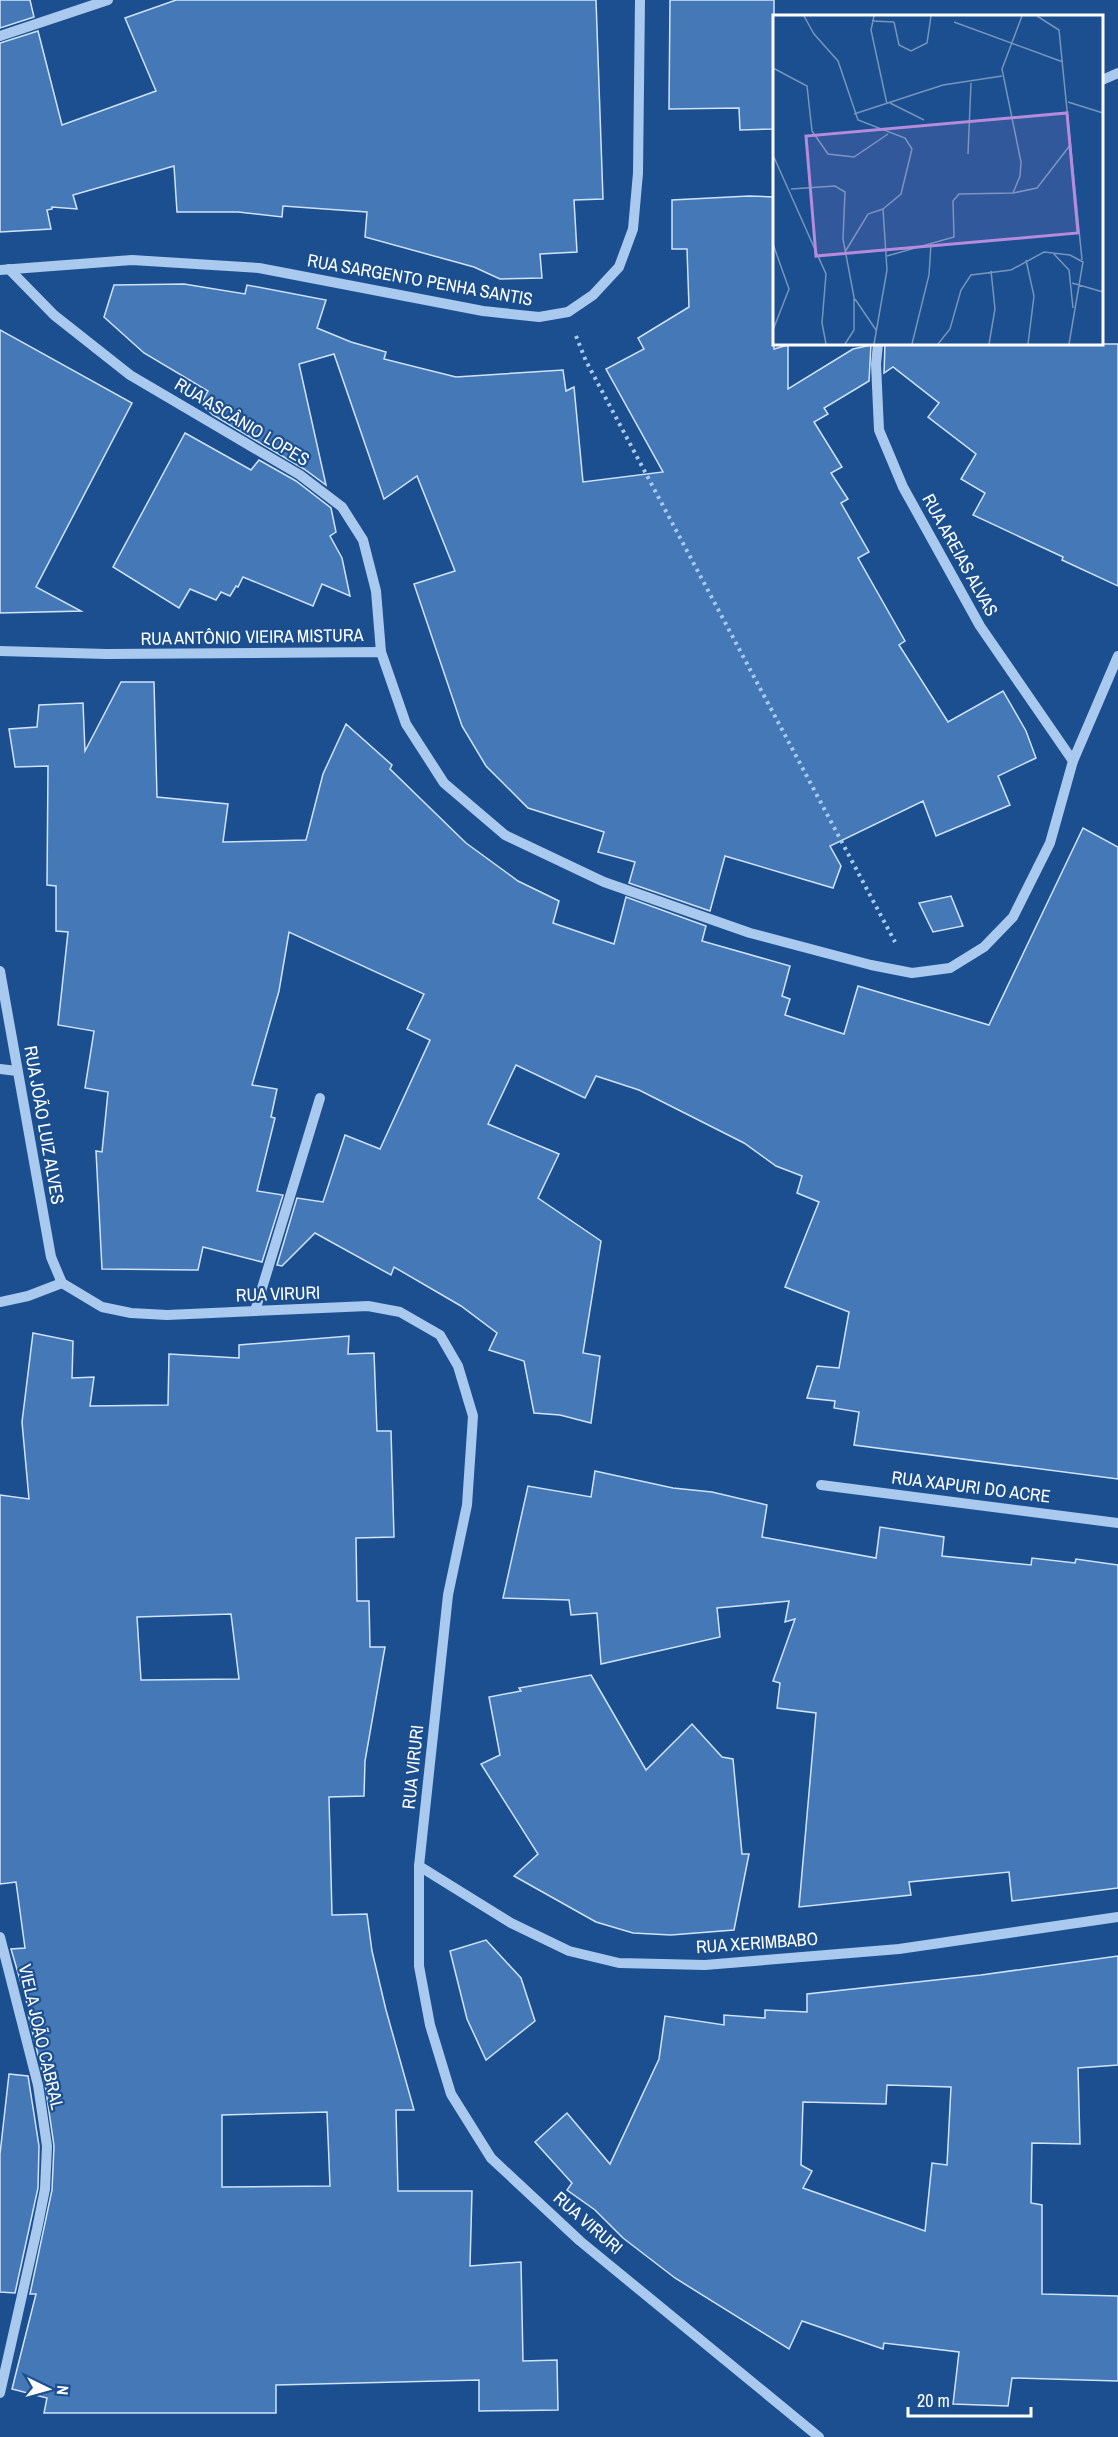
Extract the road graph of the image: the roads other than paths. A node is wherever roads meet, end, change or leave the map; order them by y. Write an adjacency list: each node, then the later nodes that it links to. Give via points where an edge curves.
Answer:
1 (108, 0): 3 (street)
2 (640, 0): 6 (street, RUA SARGENTO PENHA SANTIS, via 638,173 633,229 619,267 593,295 568,312 539,317 483,311 260,268 132,260)
3 (0, 36)
4 (1118, 73): 5 (street)
5 (1103, 79)
6 (4, 270): 9 (street, RUA ASCÂNIO LOPES, via 130,375 300,475 342,507 363,540 376,591)
7 (878, 345): 11 (street, RUA AREIAS ALVAS, via 879,430 903,487 980,627)
8 (0, 651): 9 (street, RUA ANTÔNIO VIEIRA MISTURA)
9 (381, 652): 11 (street, RUA ANTÔNIO VIEIRA MISTURA, via 406,724 444,783 505,835 604,882 750,933 912,973 950,968 984,948 1013,917 1050,843)
10 (1118, 656): 11 (street, RUA ANTÔNIO VIEIRA MISTURA)
11 (1073, 761)
12 (0, 971): 14 (street, RUA JOÃO LUIZ ALVES)
13 (0, 1070): 14 (street)
14 (17, 1071): 16 (street, RUA JOÃO LUIZ ALVES, via 51,1257)
15 (320, 1098): 18 (street)
16 (62, 1283): 17 (street); 18 (street, RUA VIRURI, via 102,1307 130,1313)
17 (0, 1302)
18 (255, 1311): 21 (street, RUA VIRURI, via 368,1306 400,1312 440,1335 458,1366 473,1416 467,1505 448,1595)
19 (821, 1485): 20 (street, RUA XAPURI DO ACRE)
20 (1118, 1523)
21 (419, 1866): 22 (street, RUA XERIMBABO, via 511,1923 569,1951 619,1963 705,1965 899,1949); 25 (street, RUA VIRURI, via 420,1966 430,2025 451,2094 491,2158 580,2241)
22 (1118, 1917)
23 (0, 1937): 24 (street, VIELA JOÃO CABRAL, via 38,2085 47,2146 45,2189)
24 (0, 2393)
25 (819, 2437)

